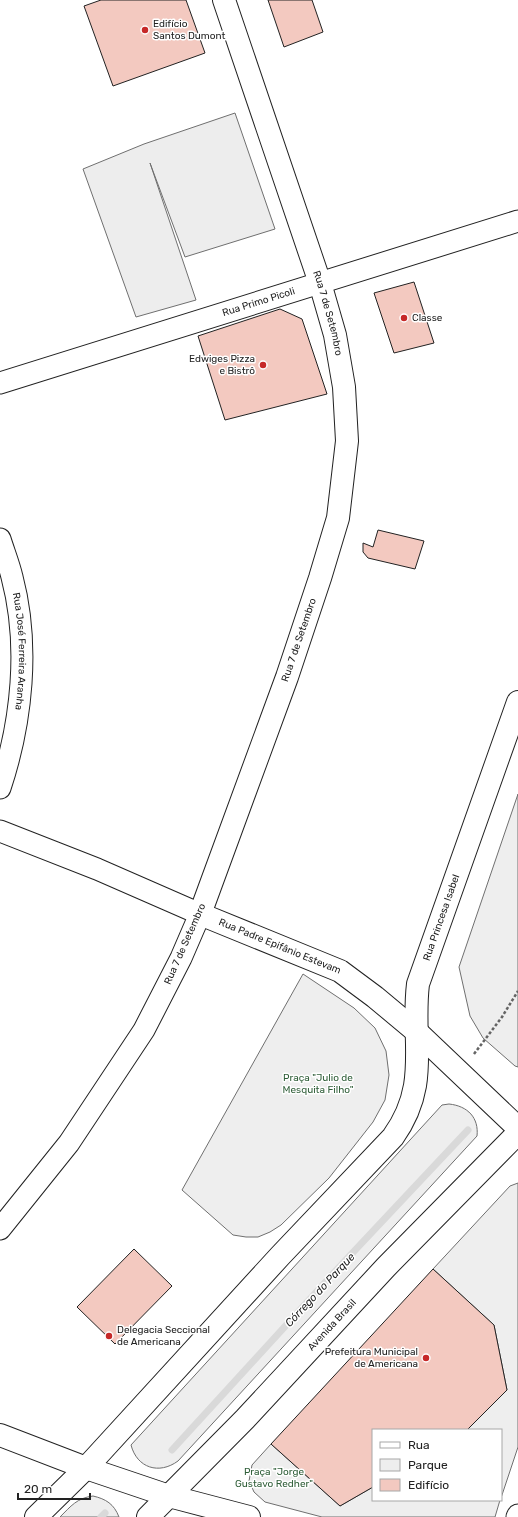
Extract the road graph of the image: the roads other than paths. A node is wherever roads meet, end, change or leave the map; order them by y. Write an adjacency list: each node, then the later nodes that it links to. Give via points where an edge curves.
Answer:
1 (224, 0): 3 (street, Rua 7 de Setembro)
2 (518, 221): 3 (street, Rua Primo Picoli)
3 (320, 283): 4 (street, Rua Primo Picoli); 9 (street, Rua 7 de Setembro, via 344,387 347,441 338,518 287,677)
4 (0, 384)
5 (0, 539): 7 (street, Rua José Ferreira Aranha, via 12,578 20,628 22,666 9,760)
6 (518, 702): 10 (street, Rua Princesa Isabel, via 423,969 416,999)
7 (0, 788)
8 (0, 831): 9 (street, Rua Padre Epifânio Estevam, via 97,869)
9 (200, 914): 10 (street, Rua Padre Epifânio Estevam, via 340,971); 13 (street, Rua 7 de Setembro, via 181,958 144,1030 69,1143)
10 (417, 1032): 11 (street, Rua Padre Epifânio Estevam); 15 (street, Rua Princesa Isabel, via 418,1062 414,1094 402,1124 393,1137)
11 (518, 1128)
12 (518, 1134): 16 (street, Avenida Brasil, via 386,1267 245,1419)
13 (0, 1229)
14 (0, 1435): 15 (street)
15 (86, 1468): 16 (street); 17 (street)
16 (169, 1496): 18 (street, Avenida Brasil); 19 (street)
17 (36, 1517)
18 (148, 1517)
19 (249, 1517)

